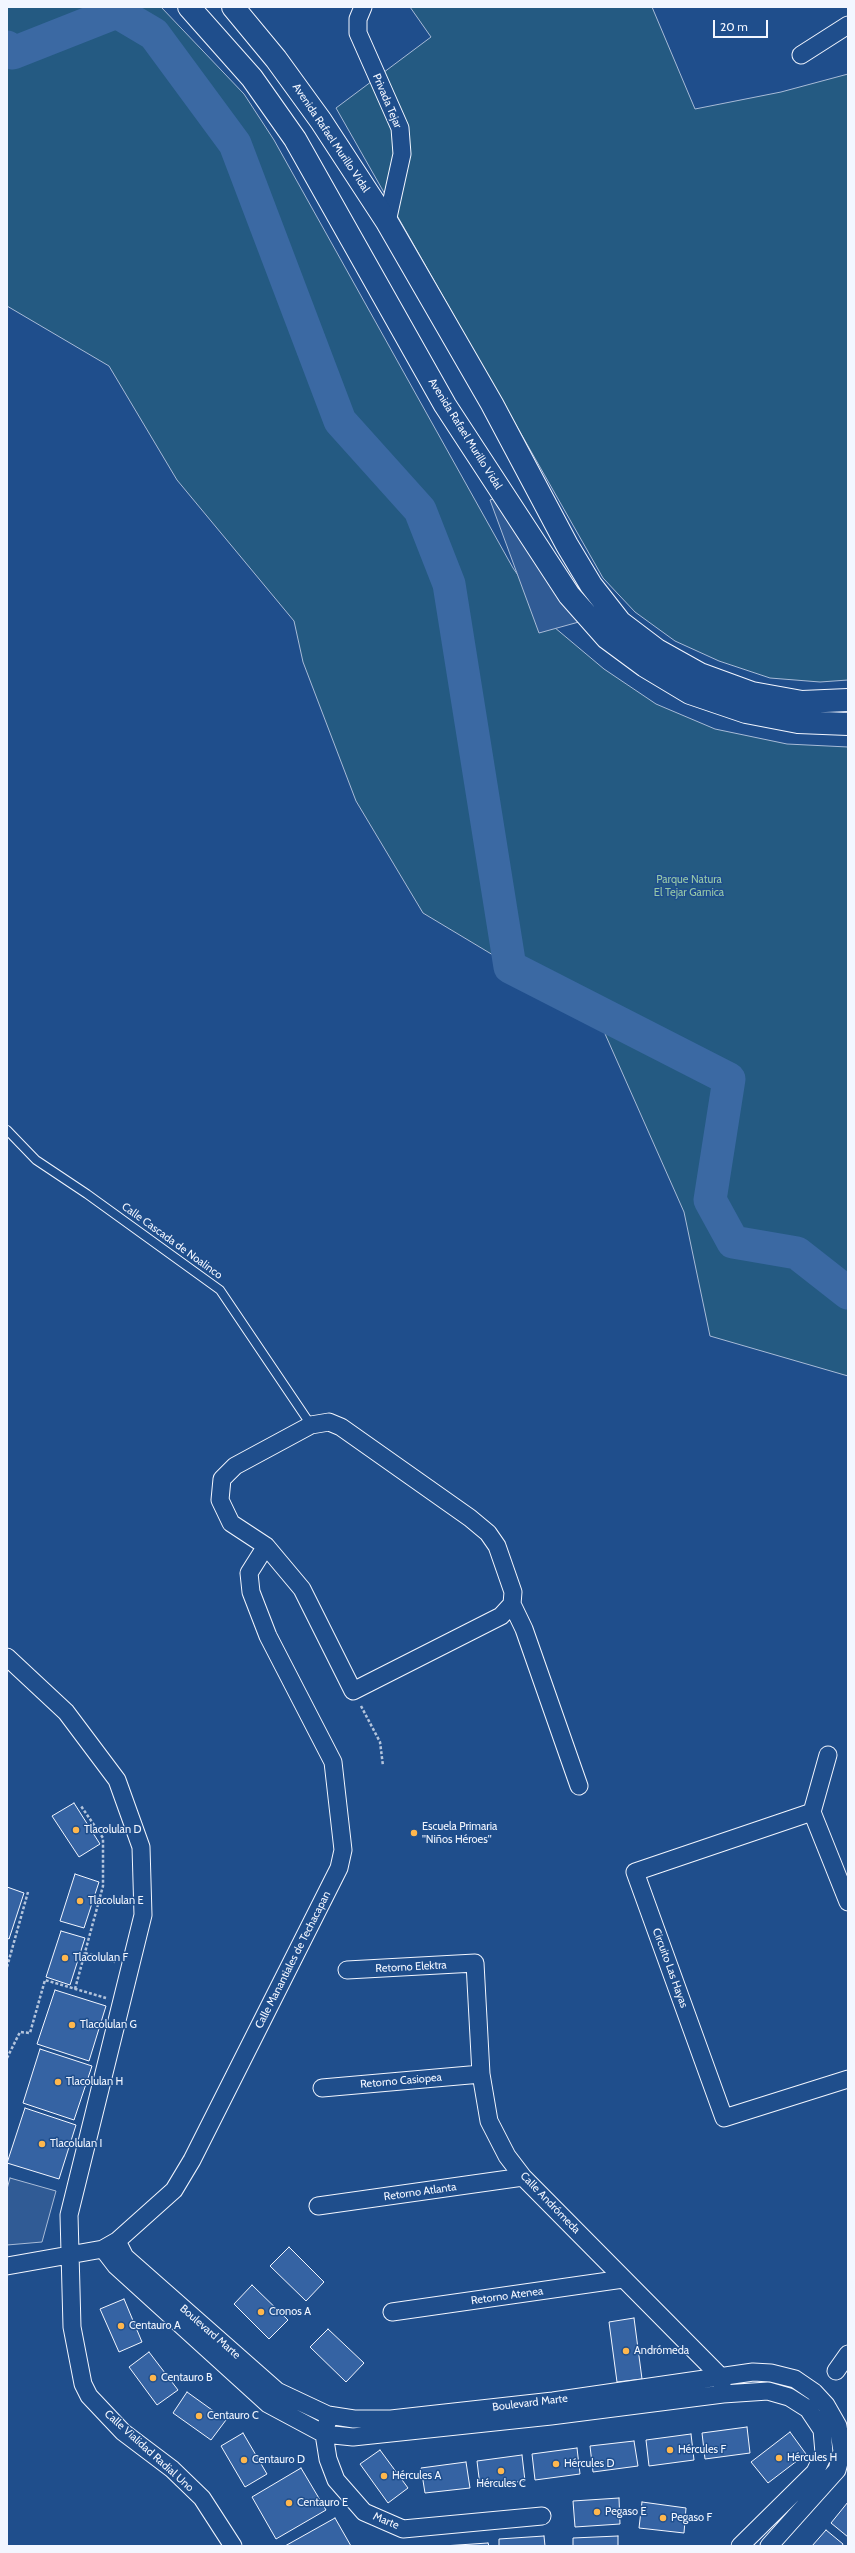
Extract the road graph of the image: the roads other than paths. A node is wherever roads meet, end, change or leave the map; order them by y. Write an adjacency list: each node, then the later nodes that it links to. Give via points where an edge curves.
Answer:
1 (190, 7): 8 (main road, Avenida Rafael Murillo Vidal, via 252,78 294,139 445,405 570,596 607,638 645,666 690,693 746,712 791,721)
2 (233, 7): 6 (main road, Avenida Rafael Murillo Vidal, via 276,59 317,115)
3 (363, 7): 6 (street, Privada Tejar, via 358,19 358,34 400,128 402,154)
4 (848, 25): 5 (street)
5 (801, 55)
6 (387, 222): 7 (main road, Avenida Rafael Murillo Vidal, via 492,404 567,545 591,585 620,622 657,650 700,674 752,692 802,702)
7 (848, 700)
8 (848, 724)
9 (7, 1130): 10 (lane, Calle Cascada de Noalinco, via 36,1160 220,1290)
10 (311, 1425): 11 (street, via 234,1466 222,1479 220,1500 231,1523); 12 (street, via 329,1422 341,1427 488,1533 497,1546 513,1592)
11 (266, 1546): 12 (street, via 302,1589 353,1691 501,1616); 25 (street, Calle Manantiales de Techacapan, via 249,1573 251,1592 268,1636 333,1762 343,1850 339,1868 178,2184)
12 (512, 1604): 15 (street, via 524,1629)
13 (7, 1657): 26 (street, Calle Vialidad Radial Uno, via 66,1712 117,1780 141,1847 143,1915 69,2215)
14 (828, 1755): 16 (street)
15 (579, 1786)
16 (812, 1812): 17 (street); 21 (street, Circuito Las Hayas, via 635,1872 724,2118)
17 (848, 1902)
18 (475, 1964): 19 (street, Retorno Elektra); 20 (street, Calle Andrómeda)
19 (347, 1970)
20 (481, 2074): 22 (street, Retorno Casiopea); 23 (street, Calle Andrómeda, via 489,2121 507,2156)
21 (848, 2079)
22 (322, 2088)
23 (523, 2177): 24 (street, Retorno Atlanta); 28 (street, Calle Andrómeda)
24 (318, 2206)
25 (110, 2245): 26 (street, Calle Manantiales de Techacapan); 34 (street, Boulevard Marte, via 277,2390); 35 (street, Boulevard Marte, via 116,2266 268,2404)
26 (69, 2256): 27 (street, Calle Manantiales de Techacapan); 37 (street, Calle Vialidad Radial Uno, via 72,2327 83,2384 89,2396 123,2432 172,2469 202,2498)
27 (7, 2266)
28 (623, 2279): 29 (street, Retorno Atenea); 32 (street, Calle Andrómeda)
29 (392, 2312)
30 (848, 2354): 31 (street)
31 (836, 2371)
32 (720, 2376): 33 (street); 34 (street, Boulevard Marte, via 553,2401 391,2419 354,2419); 39 (street, Boulevard Marte, via 771,2373 795,2379 814,2392 838,2426 842,2451 837,2470)
33 (723, 2394): 35 (street, Boulevard Marte, via 353,2437); 38 (street, Boulevard Marte, via 768,2391 789,2397 808,2409 822,2430 824,2453 815,2472)
34 (328, 2415): 35 (street, Marte)
35 (324, 2434): 36 (street, Marte, via 328,2459 336,2480 364,2512 403,2529)
36 (542, 2516)
37 (233, 2546)
38 (740, 2546)
39 (768, 2546)

